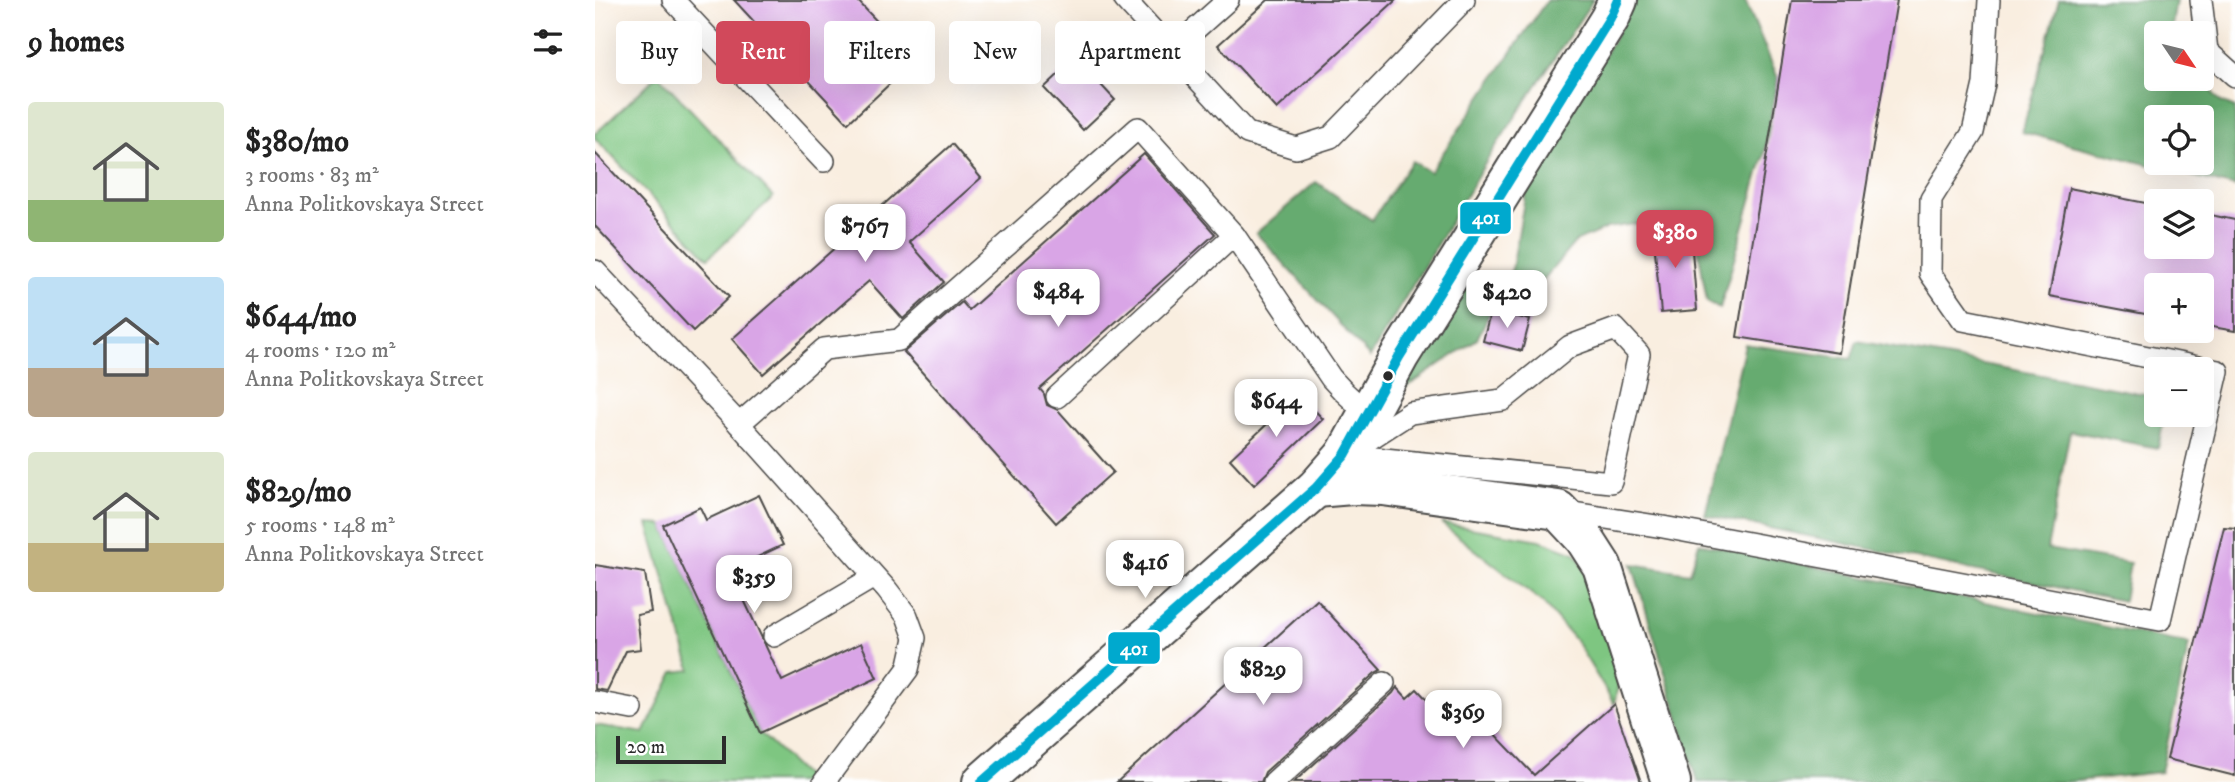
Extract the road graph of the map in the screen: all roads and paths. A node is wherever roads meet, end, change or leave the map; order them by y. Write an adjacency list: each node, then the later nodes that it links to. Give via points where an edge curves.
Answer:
1 (673, 0): 12 (lane)
2 (1125, 0): 8 (lane)
3 (1228, 0): 9 (lane)
4 (1464, 0): 11 (lane, via 1331,137 1296,148 1247,133)
5 (1618, 0): 16 (street)
6 (1989, 0): 20 (lane, via 1983,84 1973,132 1931,199 1930,273 1963,320 2218,371 2160,620)
7 (2201, 0): 10 (lane, via 2207,51)
8 (1144, 21)
9 (1205, 21)
10 (2235, 76)
11 (1202, 84)
12 (824, 161)
13 (1234, 235): 15 (lane); 16 (lane, via 1331,378); 17 (lane, via 1138,128 899,340 824,349)
14 (595, 271): 17 (lane)
15 (1057, 397)
16 (1368, 414): 18 (street)
17 (739, 424): 21 (lane)
18 (1345, 455): 18 (lane, via 1611,482 1639,354 1616,329 1570,346 1503,400 1410,413); 19 (street)
19 (1316, 488): 20 (street, via 1383,486); 27 (street)
20 (1558, 510): 29 (street, via 1602,566)
21 (874, 577): 22 (lane); 26 (lane, via 907,616 915,638 908,669)
22 (774, 636)
23 (1384, 683): 28 (lane)
24 (595, 702): 25 (lane)
25 (632, 709)
26 (824, 782)
27 (982, 782)
28 (1274, 782)
29 (1671, 782)

